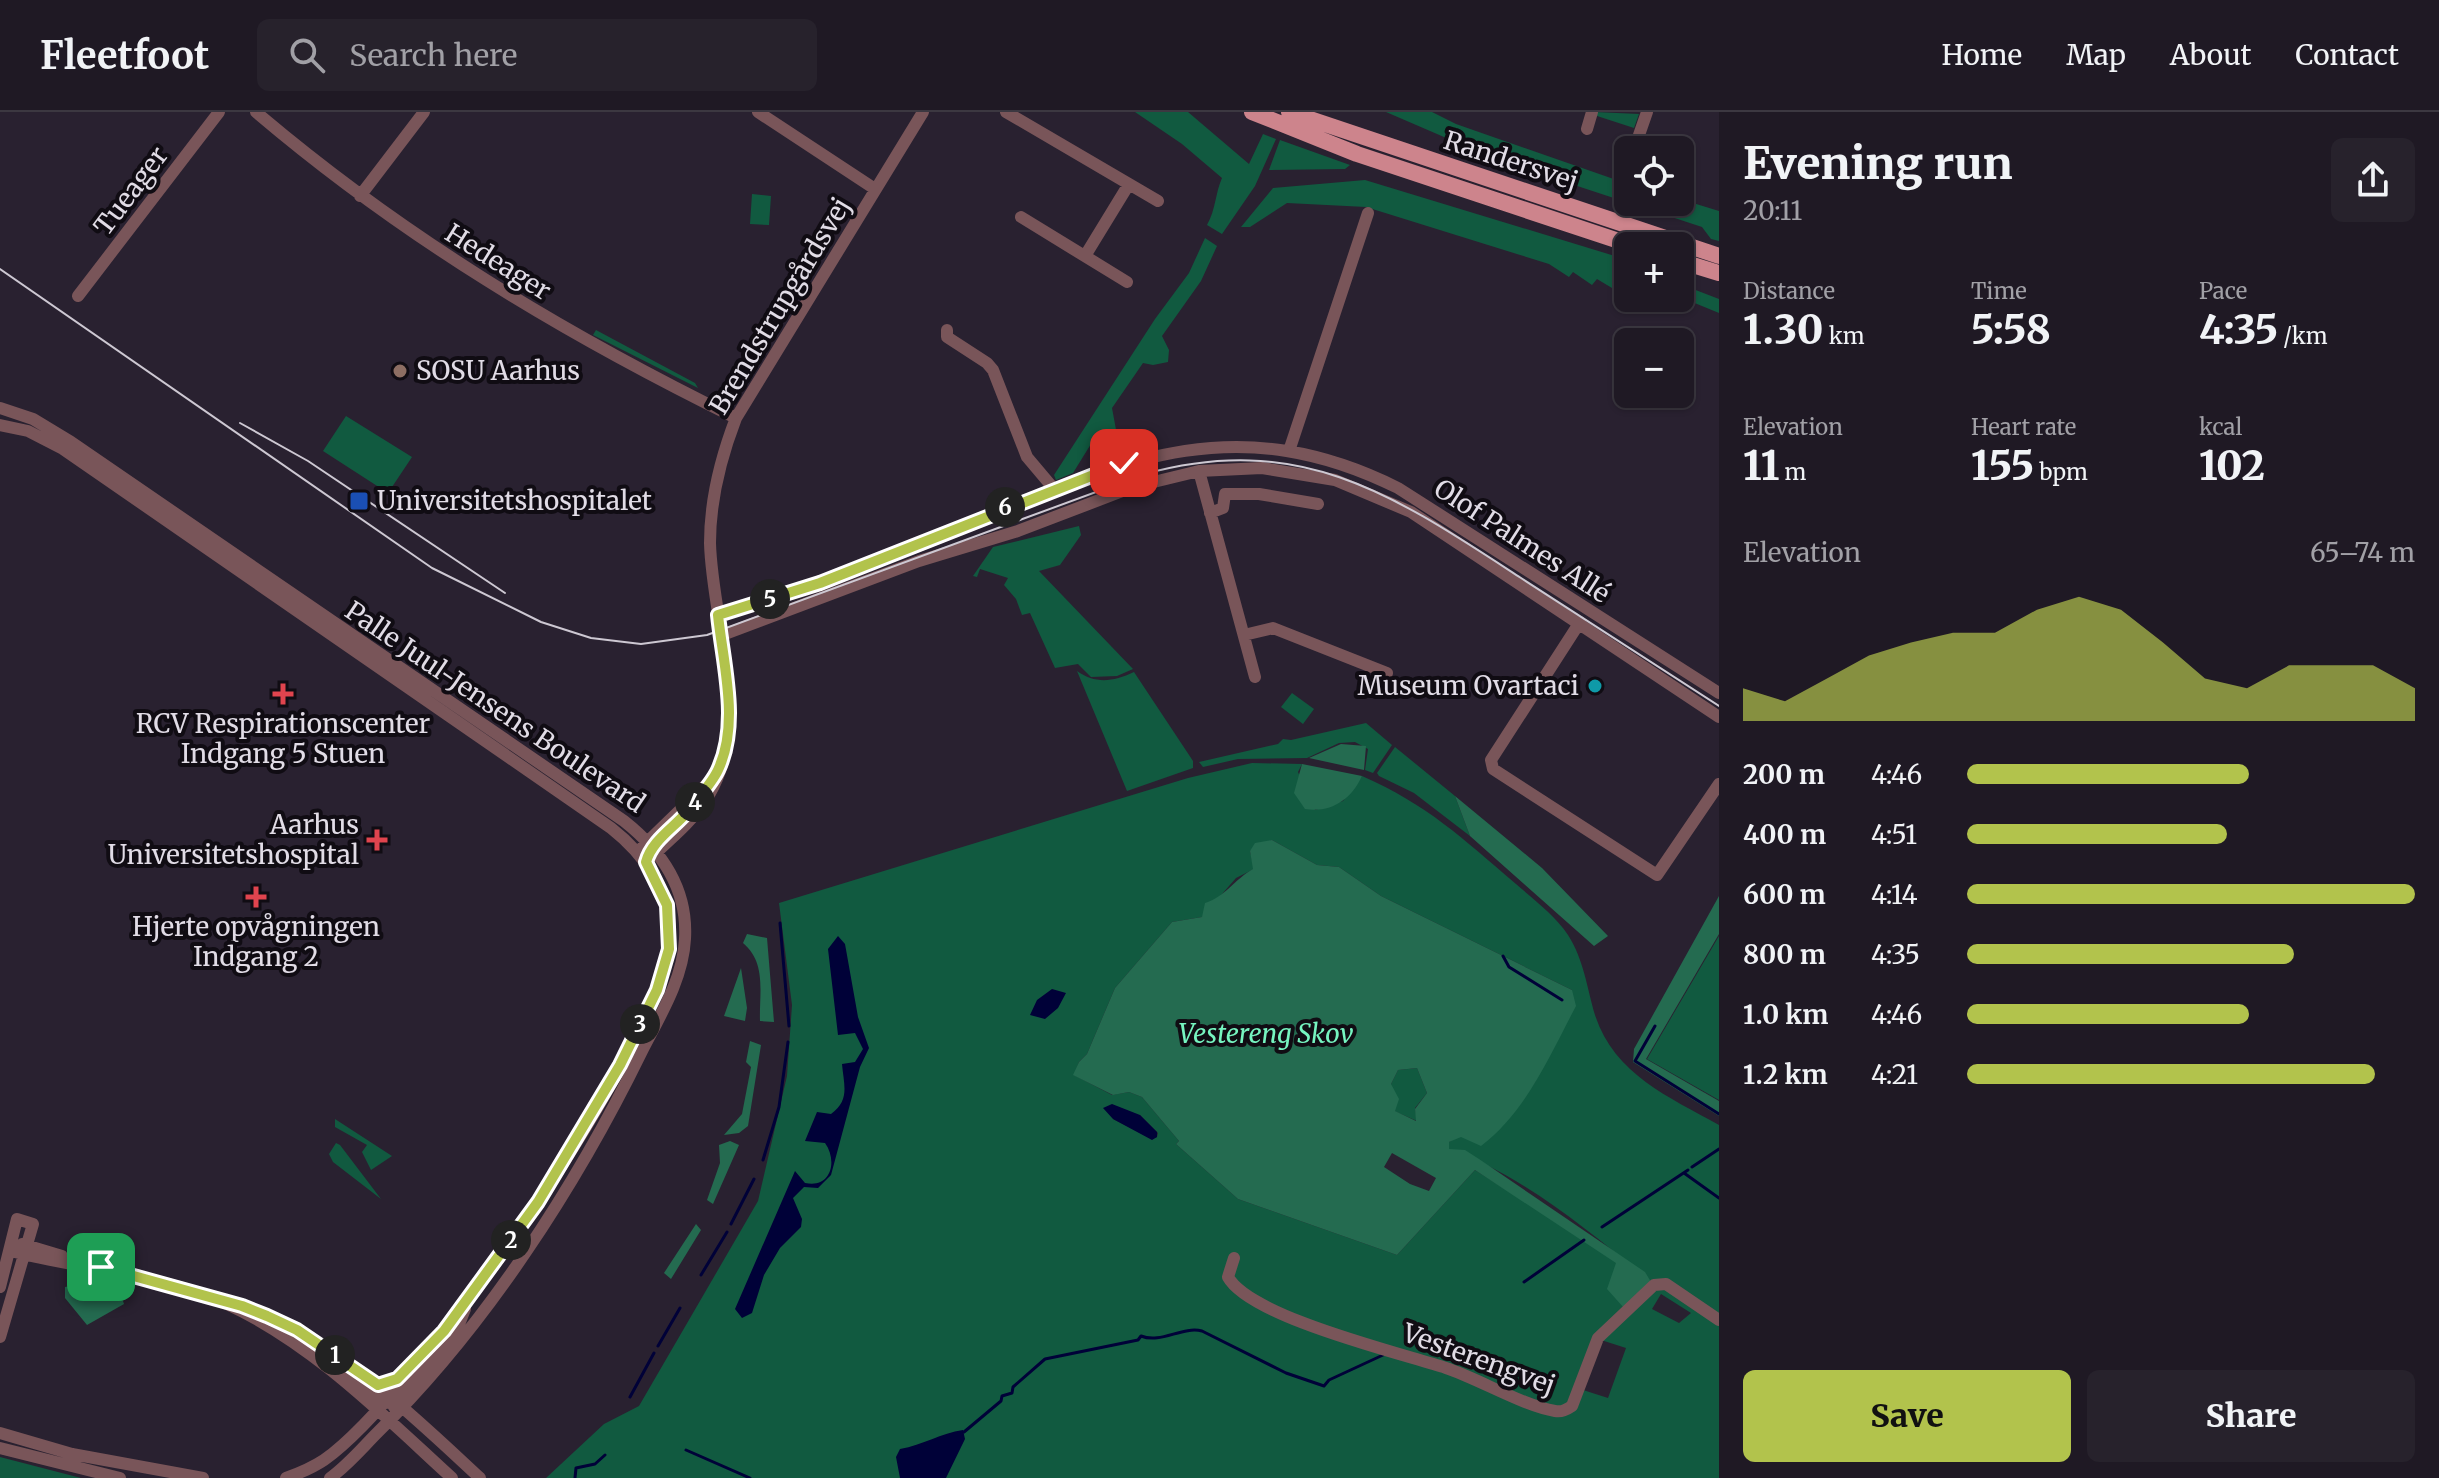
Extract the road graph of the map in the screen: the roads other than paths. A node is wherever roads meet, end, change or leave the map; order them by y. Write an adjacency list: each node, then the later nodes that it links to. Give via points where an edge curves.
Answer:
1 (219, 112): 25 (street, Tueager)
2 (256, 112): 15 (street, Hedeager)
3 (424, 112): 15 (street)
4 (758, 112): 14 (street)
5 (923, 112): 14 (street, Brendstrupgårdsvej)
6 (1006, 112): 13 (street)
7 (1252, 112): 19 (main road, Randersvej, via 1357,154)
8 (1289, 112): 21 (main road, Randersvej)
9 (1592, 112): 11 (street)
10 (1647, 112): 12 (street)
11 (1587, 129)
12 (1639, 135)
13 (1129, 184): 16 (street); 20 (street)
14 (875, 189): 28 (street, Brendstrupgårdsvej)
15 (360, 196): 28 (street, Hedeager, via 528,309)
16 (1158, 201)
17 (1368, 213): 30 (street)
18 (1021, 217): 20 (street)
19 (1614, 239)
20 (1085, 256): 24 (street)
21 (1719, 256)
22 (1694, 265): 23 (main road)
23 (1719, 273)
24 (1127, 282)
25 (78, 296)
26 (947, 330): 32 (street, via 947,337 993,370 1027,457)
27 (0, 408): 45 (street, Palle Juul-Jensens Boulevard, via 33,419 71,442 607,808)
28 (736, 418): 35 (street, Brendstrupgårdsvej, via 712,511)
29 (0, 425): 45 (street, Palle Juul-Jensens Boulevard, via 28,431 63,449 567,797 616,822)
30 (1289, 451): 32 (street, Olof Palmes Allé, via 1241,446 1181,450 1124,463); 41 (street, Olof Palmes Allé, via 1342,464 1398,488)
31 (1199, 471): 34 (street); 36 (street, Olof Palmes Allé, via 1284,470 1364,490 1411,512); 38 (street, Olof Palmes Allé, via 1133,487 1018,531 934,555)
32 (1054, 489): 35 (street, Olof Palmes Allé, via 820,583)
33 (1318, 504): 34 (street, via 1225,494 1223,508)
34 (1210, 513): 37 (street)
35 (718, 615): 38 (street, Brendstrupgårdsvej)
36 (1580, 622): 42 (street, Olof Palmes Allé); 44 (street, Olof Palmes Allé, via 1491,760 1493,769 1657,875)
37 (1244, 635): 39 (street, via 1273,628); 40 (street)
38 (720, 636): 43 (street, Brendstrupgårdsvej, via 729,709)
39 (1387, 673)
40 (1255, 677)
41 (1719, 693)
42 (1719, 717)
43 (718, 773): 45 (street); 45 (street, Brendstrupgårdsvej, via 708,797 681,830)
44 (1719, 784)
45 (648, 850): 49 (street, Palle Juul-Jensens Boulevard, via 670,921 669,949 657,990 620,1065 538,1202); 56 (street, Palle Juul-Jensens Boulevard, via 675,880 685,918 683,959 666,1005 607,1118 528,1246 455,1348)
46 (12, 1246): 47 (street); 47 (street, via 17,1219 33,1224); 50 (street)
47 (26, 1250): 50 (street); 51 (street)
48 (1234, 1258): 52 (street, Vesterengvej, via 1228,1277 1254,1300 1553,1411 1572,1406 1598,1338 1654,1285 1666,1284)
49 (471, 1294): 53 (street, Palle Juul-Jensens Boulevard); 56 (street, via 458,1327)
50 (3, 1298): 54 (street)
51 (223, 1301): 55 (street, via 297,1330); 56 (street)
52 (1719, 1320)
53 (444, 1331): 55 (street, via 397,1379); 56 (street, Palle Juul-Jensens Boulevard)
54 (0, 1337)
55 (378, 1385): 56 (street)
56 (391, 1404): 57 (street, Palle Juul-Jensens Boulevard); 57 (street); 64 (street, Palle Juul-Jensens Boulevard, via 325,1460); 67 (street)
57 (390, 1421): 65 (street, Palle Juul-Jensens Boulevard); 66 (street)
58 (0, 1433): 61 (street)
59 (0, 1440): 61 (street)
60 (0, 1448): 62 (street)
61 (72, 1454): 63 (street)
62 (120, 1478)
63 (203, 1478)
64 (286, 1478)
65 (330, 1478)
66 (452, 1478)
67 (480, 1478)

